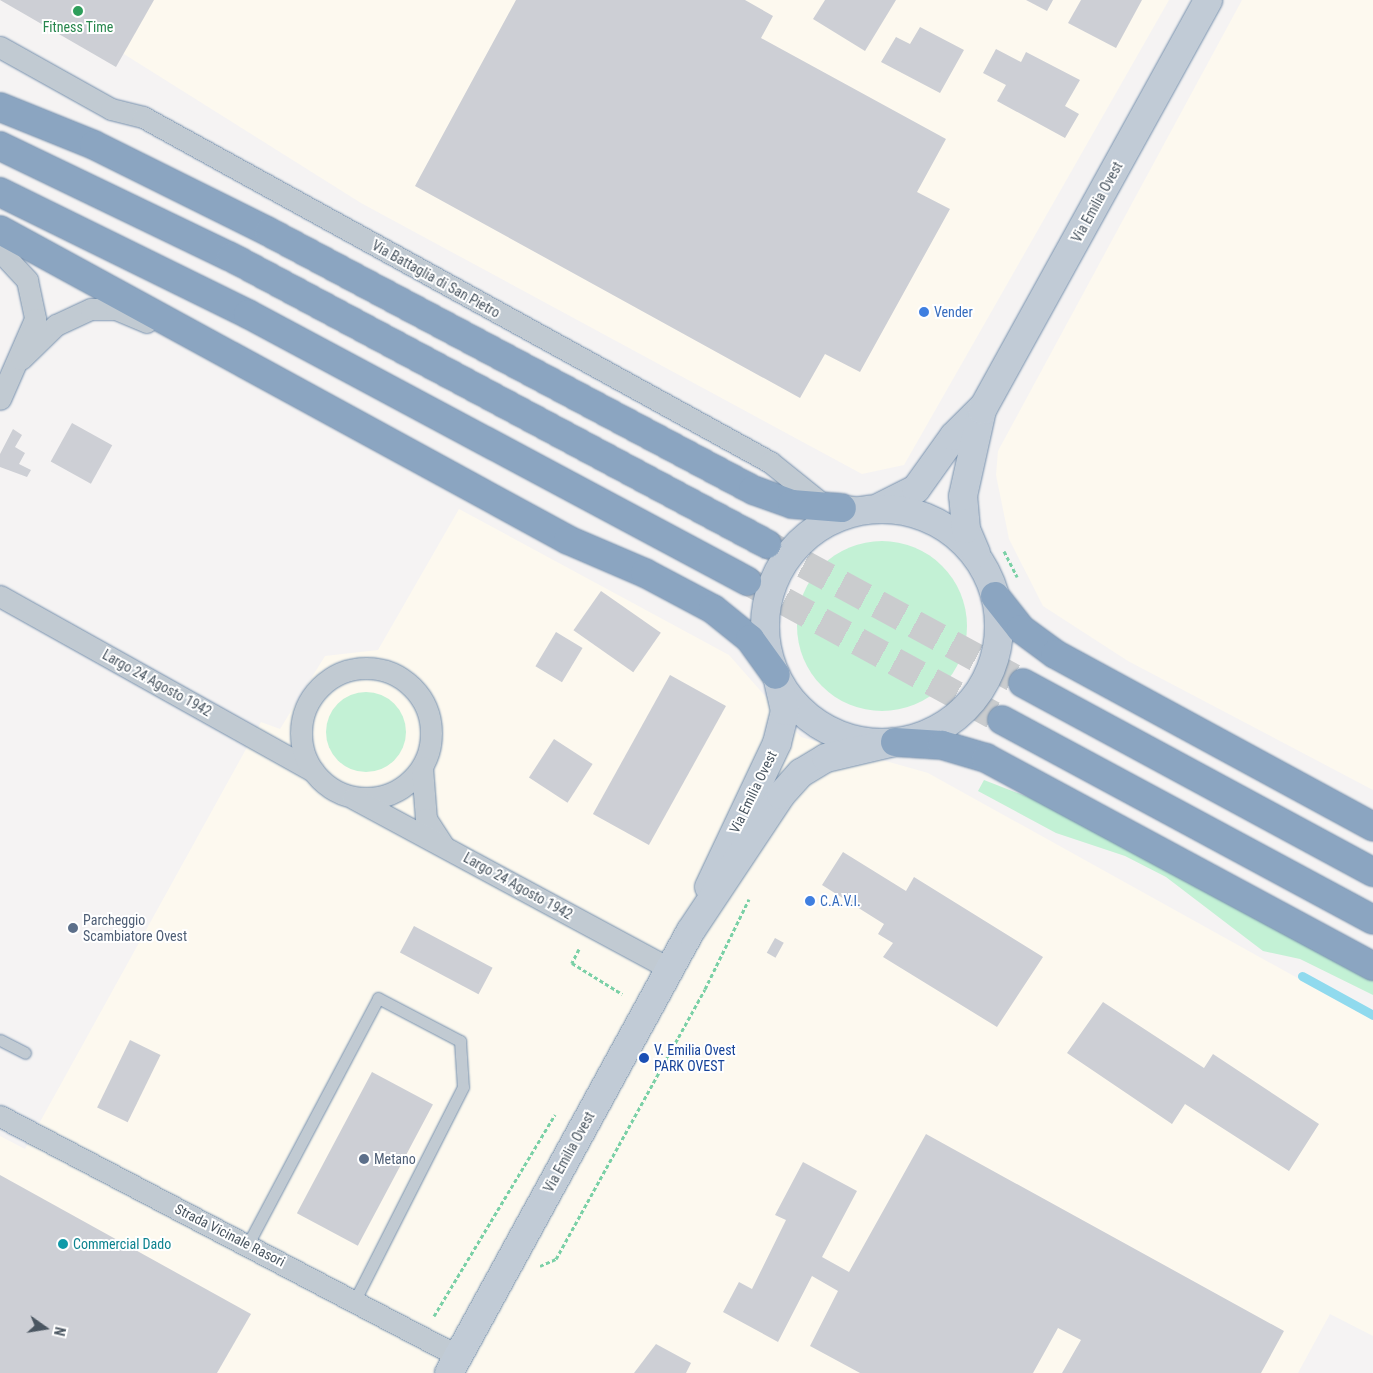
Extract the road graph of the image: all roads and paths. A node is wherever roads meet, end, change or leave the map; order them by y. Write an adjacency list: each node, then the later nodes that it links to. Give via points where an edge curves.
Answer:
1 (1208, 0): 11 (main road, Via Emilia Ovest)
2 (0, 47): 12 (street, Via Battaglia di San Pietro, via 111,109 143,117 770,462 821,502)
3 (0, 107): 12 (highway, via 94,145 269,232 753,490 792,504)
4 (0, 146): 14 (highway, via 253,269)
5 (0, 192): 16 (highway, via 248,314)
6 (0, 230): 8 (highway, via 130,298)
7 (0, 251): 9 (street, via 22,272 33,298 34,329)
8 (222, 355): 9 (street, via 123,312 101,308 66,318); 20 (highway, via 568,540 645,573 713,609 750,640)
9 (21, 359): 10 (street)
10 (0, 399)
11 (985, 404): 13 (main road, Via Emilia Ovest, via 910,495); 15 (main road, Via Emilia Ovest, via 963,496 966,528)
12 (842, 508): 13 (street, Via Battaglia di San Pietro)
13 (869, 509): 15 (main road, Via Emilia Ovest, via 906,511 941,524); 20 (main road, Via Emilia Ovest, via 818,528 781,569 766,622)
14 (767, 544)
15 (990, 553): 17 (path); 19 (main road, Via Emilia Ovest)
16 (747, 581)
17 (1021, 584)
18 (0, 596): 25 (street, Largo 24 Agosto 1942)
19 (995, 596): 23 (main road, Via Emilia Ovest, via 996,650 978,692 946,724); 27 (highway, via 1021,629 1055,654)
20 (776, 675): 23 (main road, Via Emilia Ovest, via 797,706 825,728 859,740); 33 (main road, Via Emilia Ovest, via 785,711 779,738)
21 (1023, 682): 29 (highway)
22 (1002, 720): 31 (highway)
23 (895, 742): 33 (main road, Via Emilia Ovest, via 836,754 800,773); 34 (highway, via 942,745 986,758)
24 (422, 767): 25 (street, Largo 24 Agosto 1942, via 430,747 431,726 425,704 413,687 396,674 374,668 333,677 306,709 304,751); 26 (street, via 389,794); 28 (street, Largo 24 Agosto 1942, via 426,819)
25 (313, 771): 26 (street, Largo 24 Agosto 1942, via 328,786)
26 (348, 796): 28 (street, Largo 24 Agosto 1942)
27 (1373, 828)
28 (443, 846): 32 (street, Largo 24 Agosto 1942)
29 (1373, 872)
30 (751, 894): 42 (path, via 706,989 556,1259 538,1267)
31 (1373, 920)
32 (592, 927): 35 (street, Largo 24 Agosto 1942); 36 (path, via 572,962 623,993)
33 (690, 932): 35 (main road, Via Emilia Ovest)
34 (1373, 966)
35 (670, 969): 45 (main road, Via Emilia Ovest)
36 (618, 1001)
37 (0, 1040): 38 (lane)
38 (25, 1053)
39 (560, 1107): 44 (path, via 498,1217 483,1228)
40 (0, 1116): 41 (street, Strada Vicinale Rasori)
41 (248, 1244): 43 (street, Strada Vicinale Rasori); 43 (lane, via 378,998 460,1040 463,1087)
42 (533, 1275)
43 (355, 1300): 44 (street, Strada Vicinale Rasori)
44 (422, 1337): 45 (street, Strada Vicinale Rasori)
45 (454, 1365)

